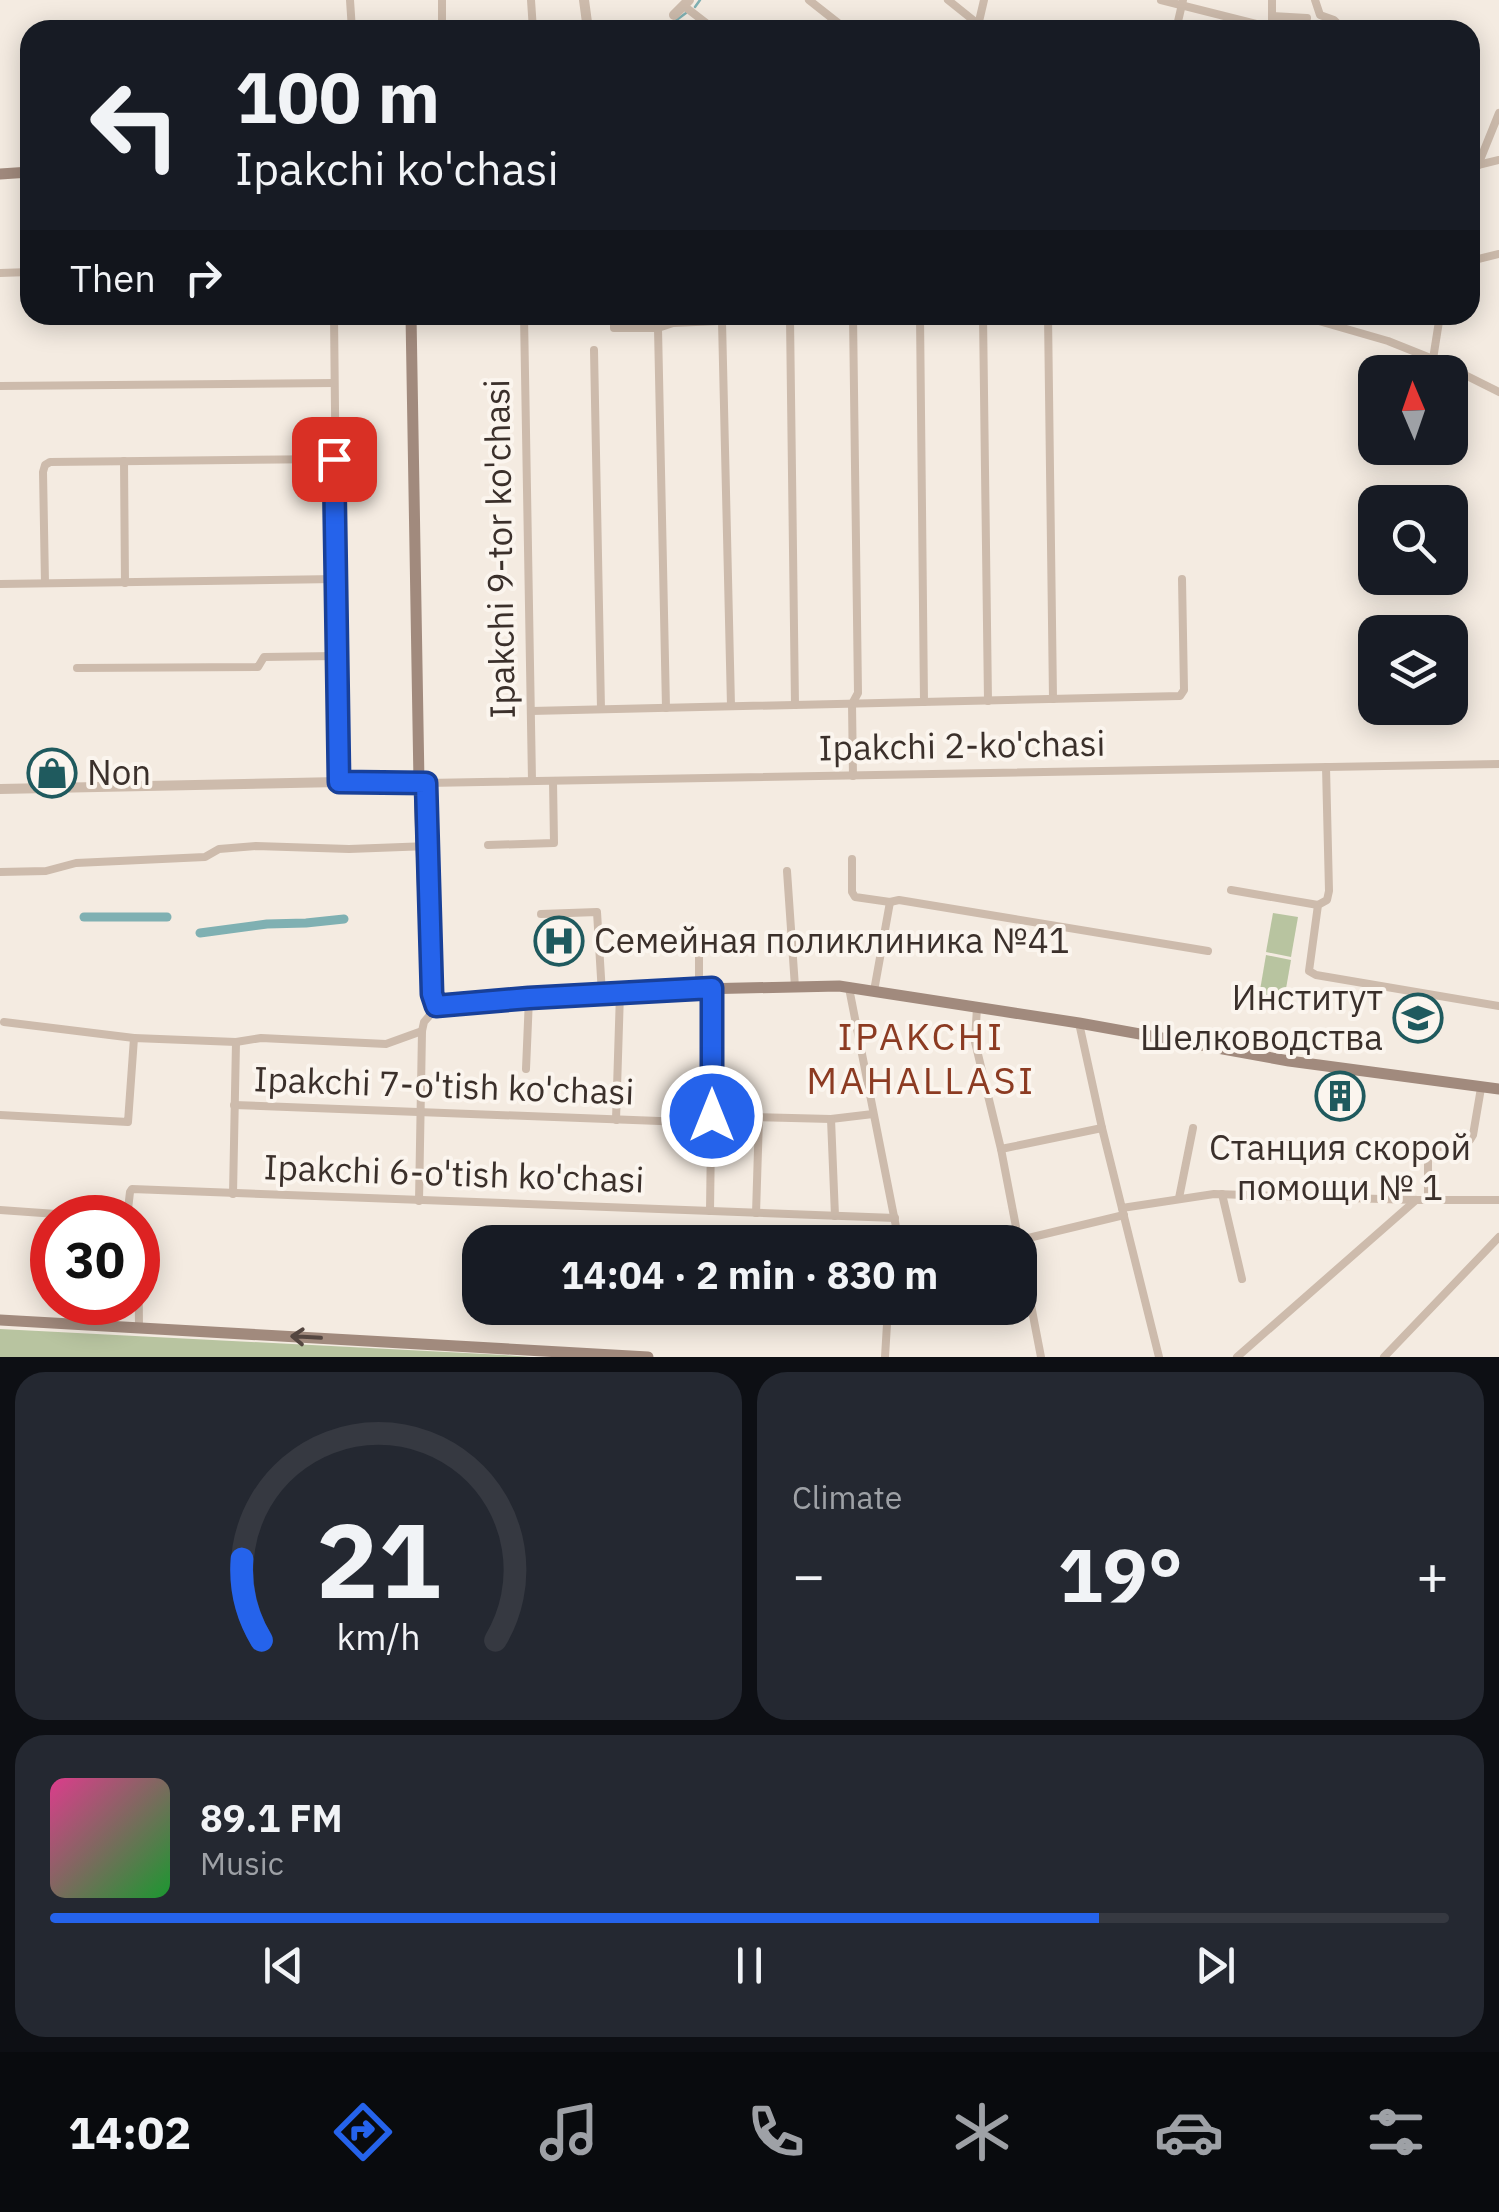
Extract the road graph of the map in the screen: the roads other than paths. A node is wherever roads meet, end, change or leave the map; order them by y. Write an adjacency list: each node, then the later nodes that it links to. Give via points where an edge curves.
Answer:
1 (809, 0): 11 (street)
2 (948, 0): 12 (street)
3 (1161, 0): 6 (street)
4 (1272, 0): 9 (street)
5 (1315, 0): 15 (street, via 1320,14)
6 (1182, 2): 13 (street)
7 (687, 3): 8 (street)
8 (674, 15)
9 (1272, 16): 10 (street); 14 (street)
10 (1308, 18)
11 (834, 20)
12 (970, 20)
13 (1243, 20)
14 (1271, 20)
15 (1334, 20)
16 (1499, 113): 17 (street)
17 (1480, 160)
18 (334, 325): 36 (street)
19 (415, 325): 63 (main road)
20 (524, 325): 56 (street, Ipakchi 9-tor ko'chasi)
21 (614, 325): 31 (street)
22 (663, 325): 31 (street)
23 (722, 325): 53 (street)
24 (790, 325): 52 (street)
25 (852, 325): 51 (street, via 858,693)
26 (920, 325): 50 (street)
27 (983, 325): 49 (street)
28 (1048, 325): 48 (street)
29 (1333, 325): 33 (street)
30 (1439, 325): 34 (street)
31 (658, 328): 54 (street)
32 (594, 350): 55 (street)
33 (1422, 355)
34 (1435, 355)
35 (1468, 377): 38 (street)
36 (334, 384): 37 (street); 39 (street)
37 (0, 386)
38 (1499, 392)
39 (334, 459): 40 (street); 41 (street)
40 (124, 461): 43 (street, via 45,464); 44 (street)
41 (336, 579): 44 (street); 46 (street)
42 (1182, 579): 48 (street, via 1182,694)
43 (45, 583): 44 (street); 45 (street)
44 (125, 583)
45 (0, 584)
46 (336, 656): 47 (street, via 264,657 258,667); 62 (street)
47 (76, 668)
48 (1053, 700): 49 (street)
49 (988, 701): 50 (street)
50 (924, 702): 51 (street)
51 (852, 704): 52 (street); 59 (street)
52 (795, 705): 53 (street)
53 (731, 706): 54 (street)
54 (666, 708): 55 (street)
55 (601, 710): 56 (street)
56 (530, 711): 60 (street, Ipakchi 9-tor ko'chasi)
57 (1499, 764): 58 (street, Ipakchi 2-ko'chasi)
58 (1326, 767): 59 (street, Ipakchi 2-ko'chasi); 72 (street, via 1329,891)
59 (853, 776): 61 (street, Ipakchi 2-ko'chasi)
60 (532, 781): 61 (street, Ipakchi 2-ko'chasi); 63 (street, Ipakchi 2-ko'chasi)
61 (553, 781): 65 (street, via 554,843)
62 (339, 782): 63 (street); 64 (street)
63 (423, 783): 66 (main road)
64 (0, 789)
65 (488, 845)
66 (425, 846): 68 (street, via 256,846 204,857); 84 (main road)
67 (852, 859): 71 (street, via 852,895)
68 (0, 872)
69 (787, 872): 76 (street)
70 (1231, 890): 72 (street)
71 (890, 902): 75 (street); 80 (street)
72 (1318, 905): 85 (street, via 1311,974)
73 (541, 914): 82 (street, via 597,912)
74 (699, 945): 79 (street)
75 (1208, 951)
76 (795, 987): 77 (main road); 78 (main road)
77 (712, 988): 79 (main road); 102 (street)
78 (849, 988): 80 (main road); 97 (street)
79 (698, 989): 81 (main road)
80 (874, 991): 86 (main road)
81 (620, 993): 82 (main road); 101 (street)
82 (602, 994): 83 (main road)
83 (529, 998): 84 (main road); 92 (street)
84 (436, 1006): 89 (street)
85 (1499, 1006)
86 (977, 1007): 88 (main road); 105 (street, via 974,1042)
87 (4, 1022): 90 (street)
88 (1079, 1023): 93 (main road); 103 (street)
89 (422, 1031): 91 (street, via 386,1044); 96 (street)
90 (134, 1038): 91 (street); 98 (street, via 128,1122)
91 (236, 1042): 95 (street)
92 (526, 1069)
93 (1481, 1088): 94 (main road); 112 (street, via 1470,1140 1430,1149)
94 (1499, 1089)
95 (234, 1105): 96 (street, Ipakchi 7-o'tish ko'chasi); 106 (street)
96 (420, 1112): 101 (street, Ipakchi 7-o'tish ko'chasi); 110 (street)
97 (873, 1114): 100 (street, Ipakchi 7-o'tish ko'chasi); 120 (street)
98 (0, 1116)
99 (760, 1117): 100 (street, Ipakchi 7-o'tish ko'chasi); 102 (street, Ipakchi 7-o'tish ko'chasi); 118 (street)
100 (831, 1119): 119 (street)
101 (616, 1120): 102 (street, Ipakchi 7-o'tish ko'chasi)
102 (712, 1120): 115 (street)
103 (1102, 1128): 105 (street); 117 (street)
104 (1193, 1128): 109 (street)
105 (1001, 1149): 122 (street)
106 (233, 1194): 108 (street, Ipakchi 6-o'tish ko'chasi); 110 (street, Ipakchi 6-o'tish ko'chasi)
107 (1222, 1194): 109 (street); 111 (street); 125 (street)
108 (129, 1195)
109 (1179, 1198): 117 (street)
110 (419, 1200): 115 (street, Ipakchi 6-o'tish ko'chasi)
111 (1416, 1200): 112 (street); 134 (street)
112 (1428, 1200): 113 (street)
113 (1499, 1200)
114 (0, 1210): 116 (street)
115 (710, 1211): 118 (street, Ipakchi 6-o'tish ko'chasi)
116 (30, 1212)
117 (1123, 1212): 123 (street); 133 (street)
118 (756, 1213): 119 (street, Ipakchi 6-o'tish ko'chasi)
119 (835, 1216): 120 (street, Ipakchi 6-o'tish ko'chasi)
120 (895, 1218): 121 (street)
121 (896, 1225)
122 (1017, 1225)
123 (1037, 1235)
124 (1499, 1238): 135 (street)
125 (1242, 1279)
126 (0, 1320): 129 (main road)
127 (887, 1325): 131 (street)
128 (1035, 1325): 132 (street)
129 (138, 1327): 130 (main road, one-way to 129)
130 (648, 1357)
131 (885, 1357)
132 (1041, 1357)
133 (1158, 1357)
134 (1236, 1357)
135 (1384, 1357)

